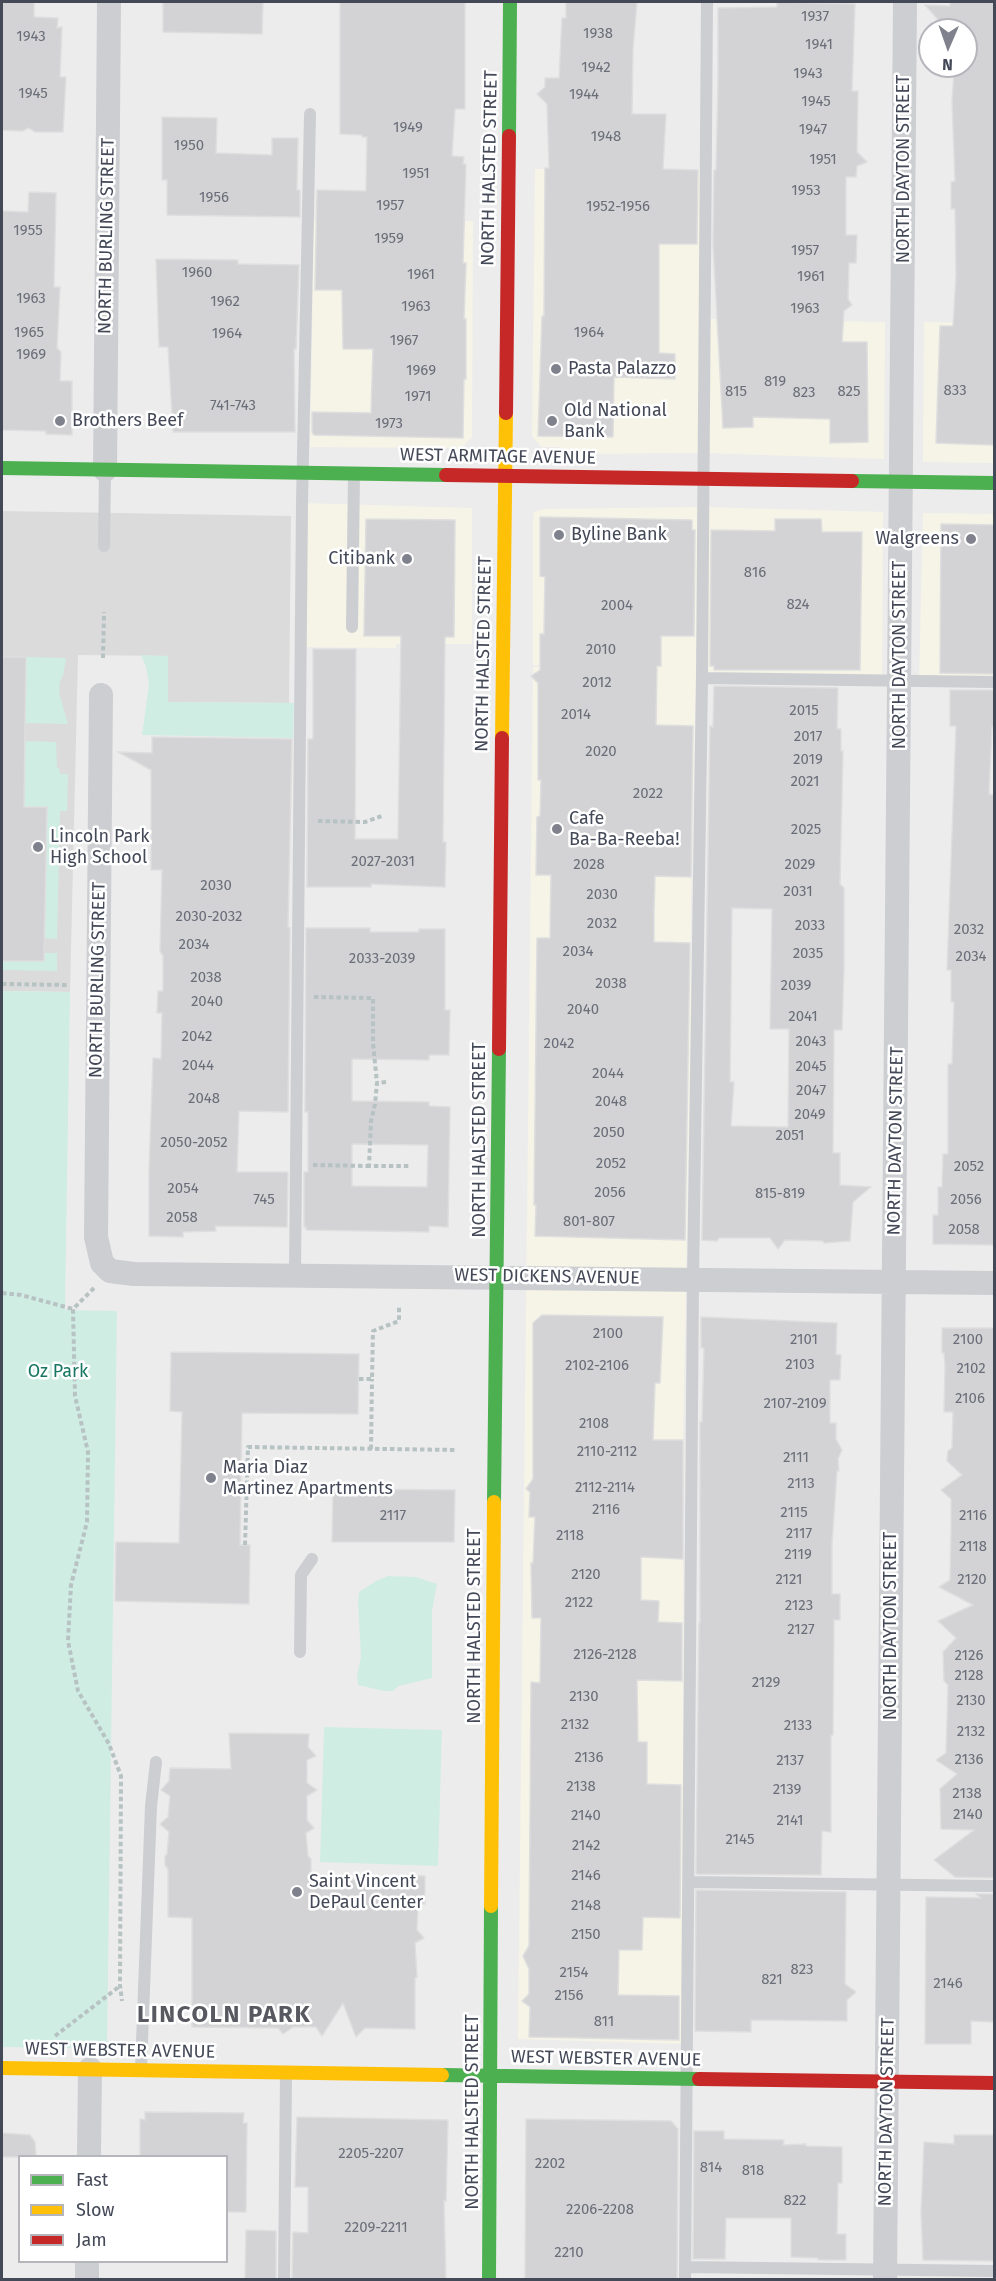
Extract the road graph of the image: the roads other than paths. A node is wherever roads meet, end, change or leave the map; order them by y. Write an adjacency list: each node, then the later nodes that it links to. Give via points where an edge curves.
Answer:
1 (109, 2): 7 (street, NORTH BURLING STREET)
2 (510, 2): 10 (main road, NORTH HALSTED STREET)
3 (707, 2): 11 (lane)
4 (905, 2): 12 (street, NORTH DAYTON STREET)
5 (310, 114): 8 (lane)
6 (2, 468): 7 (main road, WEST ARMITAGE AVENUE)
7 (105, 470): 8 (main road, WEST ARMITAGE AVENUE); 14 (lane)
8 (302, 473): 9 (main road, WEST ARMITAGE AVENUE); 21 (lane)
9 (354, 473): 10 (main road, WEST ARMITAGE AVENUE); 15 (lane)
10 (505, 476): 11 (main road, WEST ARMITAGE AVENUE); 22 (main road, NORTH HALSTED STREET)
11 (704, 478): 12 (main road, WEST ARMITAGE AVENUE); 16 (lane)
12 (901, 482): 13 (main road, WEST ARMITAGE AVENUE); 17 (street, NORTH DAYTON STREET)
13 (994, 483)
14 (104, 546)
15 (352, 627)
16 (702, 678): 17 (lane); 23 (lane)
17 (900, 681): 18 (lane); 24 (street, NORTH DAYTON STREET)
18 (994, 682)
19 (101, 695): 20 (street, NORTH BURLING STREET, via 96,1237)
20 (102, 1263): 21 (street, WEST DICKENS AVENUE, via 110,1271 135,1274)
21 (295, 1275): 22 (street, WEST DICKENS AVENUE)
22 (497, 1276): 23 (street, WEST DICKENS AVENUE); 36 (main road, NORTH HALSTED STREET)
23 (693, 1279): 24 (street, WEST DICKENS AVENUE); 29 (lane)
24 (894, 1282): 25 (street, WEST DICKENS AVENUE); 30 (street, NORTH DAYTON STREET)
25 (994, 1283)
26 (312, 1559): 27 (lane, via 301,1575)
27 (300, 1652)
28 (156, 1762): 34 (lane)
29 (689, 1882): 30 (lane); 37 (lane)
30 (889, 1885): 31 (lane); 38 (street, NORTH DAYTON STREET)
31 (994, 1886)
32 (2, 2068): 33 (main road, WEST WEBSTER AVENUE)
33 (90, 2069): 34 (main road, WEST WEBSTER AVENUE); 40 (street)
34 (141, 2070): 35 (main road, WEST WEBSTER AVENUE)
35 (286, 2072): 36 (main road, WEST WEBSTER AVENUE); 46 (lane)
36 (491, 2075): 37 (main road, WEST WEBSTER AVENUE); 47 (main road, NORTH HALSTED STREET)
37 (686, 2079): 38 (main road, WEST WEBSTER AVENUE); 43 (lane)
38 (887, 2082): 39 (main road, WEST WEBSTER AVENUE); 44 (street, NORTH DAYTON STREET)
39 (994, 2084)
40 (89, 2155)
41 (87, 2263): 45 (street)
42 (994, 2271): 44 (lane)
43 (685, 2273): 44 (lane)
44 (886, 2275)
45 (87, 2280)
46 (284, 2280)
47 (489, 2280)

